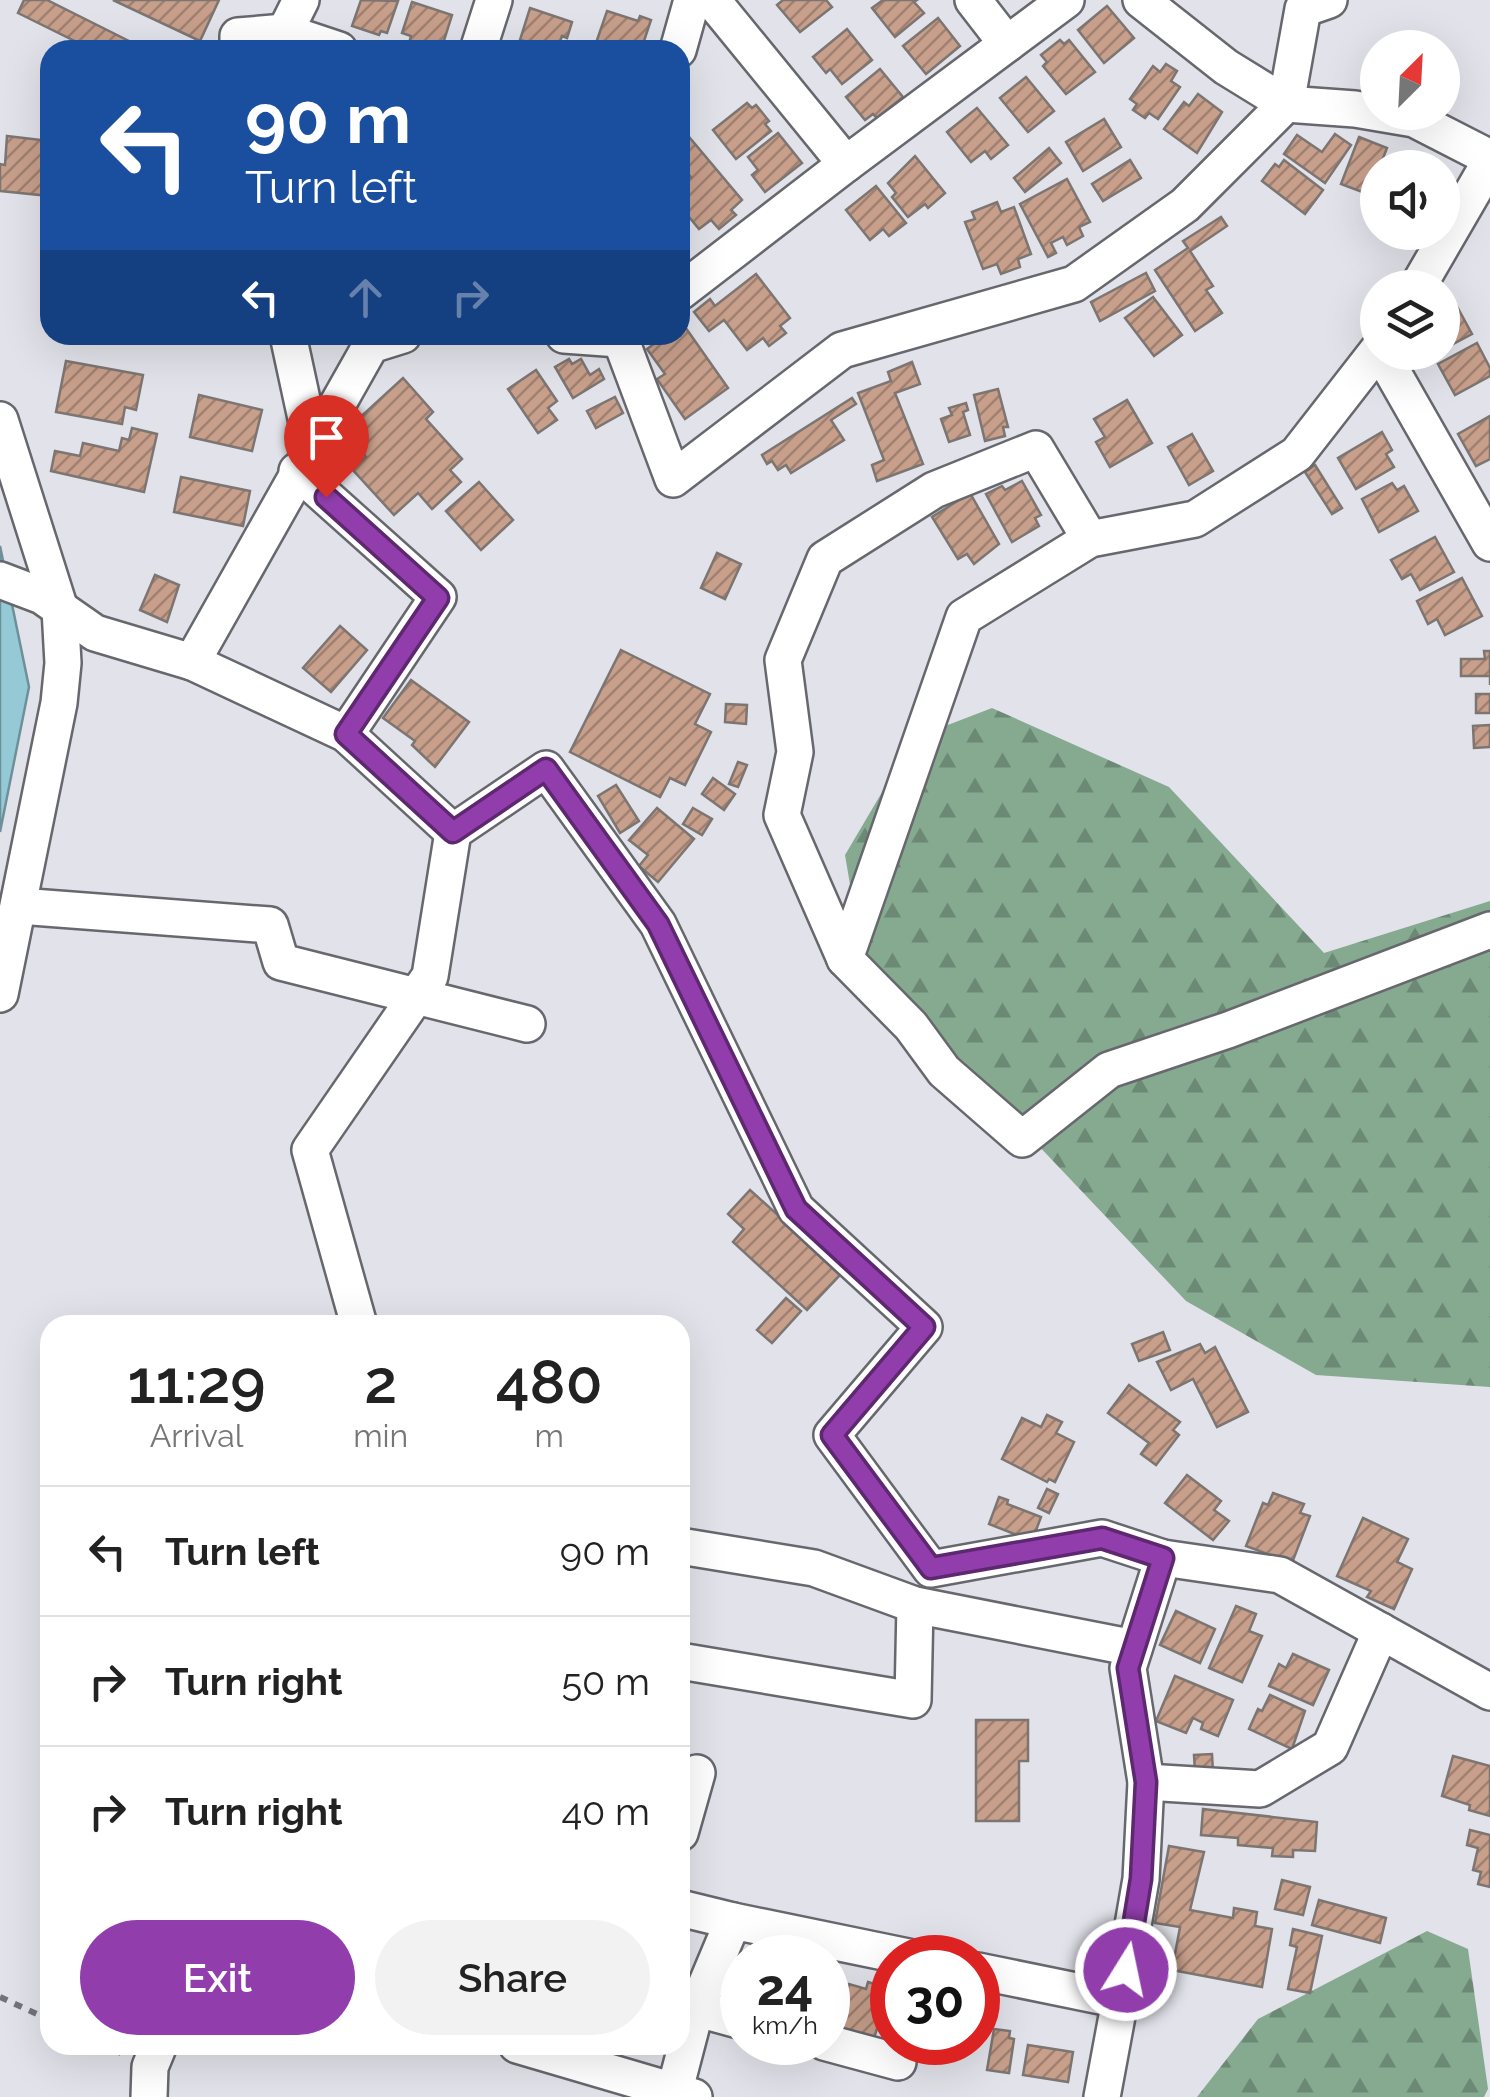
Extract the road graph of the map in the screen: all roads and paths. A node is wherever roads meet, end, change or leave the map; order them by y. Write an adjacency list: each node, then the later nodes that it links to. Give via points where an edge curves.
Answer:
1 (301, 0): 9 (street)
2 (494, 0): 12 (street)
3 (692, 0): 13 (street)
4 (712, 0): 17 (street)
5 (973, 0): 14 (street)
6 (1066, 0): 14 (street)
7 (1140, 0): 15 (street)
8 (1330, 0): 15 (street, via 1303,8)
9 (285, 32): 10 (street); 11 (street)
10 (238, 40)
11 (309, 40)
12 (481, 40)
13 (681, 40)
14 (1008, 44): 17 (street)
15 (1286, 104): 16 (street, via 1414,120); 22 (street, via 1185,206 1074,284 842,350 673,479)
16 (1490, 160): 18 (street)
17 (846, 164): 19 (street)
18 (1426, 270)
19 (690, 284)
20 (289, 345): 26 (street)
21 (371, 345): 26 (street)
22 (624, 345)
23 (1364, 370): 27 (street, via 1297,454 1195,519)
24 (1390, 370): 28 (street)
25 (0, 420): 30 (street)
26 (305, 459): 31 (street); 32 (street, via 438,598)
27 (1090, 538): 36 (street, via 964,617); 36 (street, via 1036,449 934,490 825,559 782,660 795,752 782,815)
28 (1490, 543)
29 (0, 580): 30 (street)
30 (51, 603): 31 (street, via 95,632); 34 (street, via 63,663 59,703)
31 (192, 662): 32 (street)
32 (346, 734): 33 (street)
33 (453, 832): 38 (street, via 430,976); 42 (street, via 546,769 658,924 796,1209 924,1327 832,1435 931,1568 1102,1538)
34 (20, 906): 37 (street); 38 (street, via 270,925 281,962)
35 (1490, 930): 36 (street, via 1109,1070 1022,1139 944,1071 911,1026)
36 (844, 959)
37 (0, 994)
38 (414, 997): 39 (street); 40 (street, via 310,1150)
39 (527, 1024)
40 (355, 1315)
41 (690, 1548): 43 (street, via 814,1568)
42 (1163, 1558): 44 (street, via 1280,1576); 45 (street)
43 (915, 1606): 45 (street); 46 (street, via 914,1700)
44 (1381, 1631): 47 (street); 49 (street, via 1330,1747 1260,1789)
45 (1134, 1648): 49 (street, via 1128,1668)
46 (690, 1663)
47 (1490, 1692)
48 (697, 1773): 50 (street)
49 (1146, 1782): 56 (street, via 1141,1879)
50 (690, 1798)
51 (690, 1910): 52 (street)
52 (733, 1921): 53 (street); 57 (street)
53 (870, 1949)
54 (1000, 1975): 56 (street)
55 (0, 1996): 59 (path)
56 (1120, 2000): 66 (street)
57 (690, 2003)
58 (690, 2008): 60 (street)
59 (40, 2015)
60 (720, 2015)
61 (154, 2055): 65 (street)
62 (549, 2055): 64 (street)
63 (684, 2055): 64 (street)
64 (681, 2095)
65 (149, 2097)
66 (1102, 2097)

